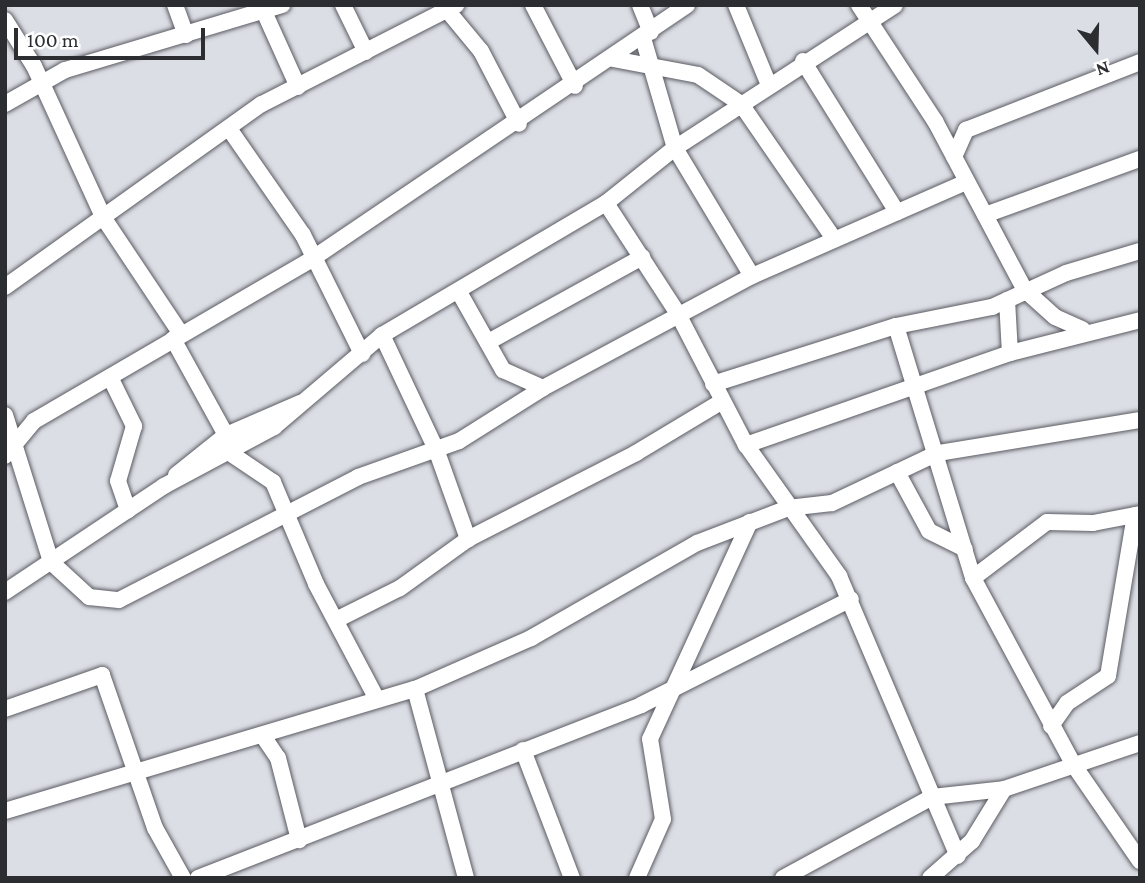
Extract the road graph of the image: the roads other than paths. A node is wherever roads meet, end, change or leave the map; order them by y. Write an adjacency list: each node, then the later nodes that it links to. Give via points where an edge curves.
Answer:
1 (175, 5): 15 (street)
2 (282, 5): 11 (street)
3 (343, 5): 17 (street)
4 (533, 5): 24 (street)
5 (640, 5): 16 (street)
6 (687, 5): 16 (street)
7 (736, 5): 23 (street)
8 (859, 5): 14 (street)
9 (895, 5): 14 (street)
10 (451, 7): 12 (street); 28 (street, via 481,51)
11 (263, 9): 15 (street); 25 (street)
12 (426, 12): 17 (street)
13 (5, 20): 22 (street)
14 (871, 21): 19 (street); 31 (street)
15 (186, 35): 22 (street)
16 (647, 35): 18 (street); 21 (street)
17 (366, 52): 25 (street)
18 (613, 59): 21 (street); 24 (street)
19 (803, 61): 23 (street); 35 (street)
20 (1140, 62): 31 (street, via 966,130)
21 (656, 70): 27 (street, via 698,75); 30 (street)
22 (41, 81): 26 (street); 37 (street)
23 (769, 85): 27 (street)
24 (575, 86): 28 (street)
25 (298, 87): 29 (street, via 262,104)
26 (5, 104)
27 (741, 104): 30 (street); 38 (street)
28 (519, 124): 41 (street)
29 (230, 130): 37 (street); 41 (street, via 303,235)
30 (676, 148): 34 (street); 42 (street)
31 (954, 157): 33 (street)
32 (1140, 159): 36 (street)
33 (966, 182): 35 (street); 36 (street)
34 (606, 203): 40 (street); 45 (street)
35 (897, 212): 38 (street)
36 (985, 215): 44 (street)
37 (103, 217): 43 (street); 52 (street)
38 (834, 239): 42 (street)
39 (1140, 251): 44 (street)
40 (642, 257): 47 (street); 53 (street)
41 (312, 259): 52 (street); 55 (street)
42 (752, 276): 47 (street)
43 (5, 287)
44 (1025, 290): 46 (street); 50 (street, via 1055,317)
45 (459, 292): 51 (street); 53 (street)
46 (1007, 300): 49 (street); 54 (street)
47 (678, 314): 57 (street); 59 (street)
48 (1140, 320): 50 (street)
49 (896, 326): 57 (street); 58 (street)
50 (1082, 330): 54 (street)
51 (382, 335): 55 (street); 68 (street)
52 (177, 337): 56 (street); 65 (street)
53 (490, 341): 59 (street, via 508,376)
54 (1010, 353): 58 (street)
55 (362, 354): 60 (street)
56 (110, 377): 64 (street); 75 (street, via 134,426 118,481)
57 (712, 384): 61 (street)
58 (912, 386): 67 (street); 70 (street)
59 (543, 388): 68 (street)
60 (309, 401): 65 (street); 69 (street)
61 (721, 402): 67 (street); 79 (street, via 636,453)
62 (6, 417): 64 (street); 66 (street)
63 (1140, 420): 70 (street)
64 (34, 421): 66 (street)
65 (226, 435): 73 (street)
66 (17, 444): 71 (street); 82 (street)
67 (746, 445): 74 (street)
68 (436, 449): 76 (street); 79 (street)
69 (230, 453): 73 (street); 76 (street, via 273,482)
70 (938, 453): 72 (street); 81 (street)
71 (5, 456)
72 (897, 472): 74 (street, via 832,503); 81 (street, via 929,531)
73 (164, 486): 75 (street)
74 (788, 508): 78 (street); 86 (street)
75 (128, 510): 82 (street)
76 (285, 511): 82 (street, via 118,600 89,597); 87 (street)
77 (1137, 514): 80 (street); 84 (street, via 1047,522)
78 (750, 522): 88 (street, via 665,559 492,657); 89 (street)
79 (468, 539): 87 (street, via 400,588)
80 (1132, 541): 83 (street); 92 (street, via 1108,676 1067,703)
81 (965, 549): 84 (street)
82 (51, 562): 85 (street)
83 (1140, 564)
84 (972, 578): 92 (street)
85 (5, 592)
86 (851, 599): 89 (street); 100 (street)
87 (338, 619): 90 (street)
88 (415, 689): 90 (street); 98 (street)
89 (666, 693): 95 (street); 109 (street, via 650,739 663,819)
90 (377, 699): 93 (street)
91 (5, 709): 97 (street, via 102,674)
92 (1052, 726): 96 (street)
93 (263, 736): 97 (street); 102 (street, via 278,758)
94 (1140, 743): 96 (street)
95 (523, 750): 98 (street); 108 (street)
96 (1081, 767): 99 (street); 104 (street)
97 (138, 769): 101 (street); 105 (street, via 160,842)
98 (437, 782): 102 (street); 107 (street)
99 (1004, 789): 100 (street); 103 (street)
100 (932, 797): 103 (street); 110 (street, via 885,817)
101 (5, 811)
102 (299, 840): 106 (street)
103 (958, 856): 111 (street)
104 (1140, 861)
105 (183, 878)
106 (198, 878)
107 (466, 878)
108 (572, 878)
109 (637, 878)
110 (783, 878)
111 (930, 878)

